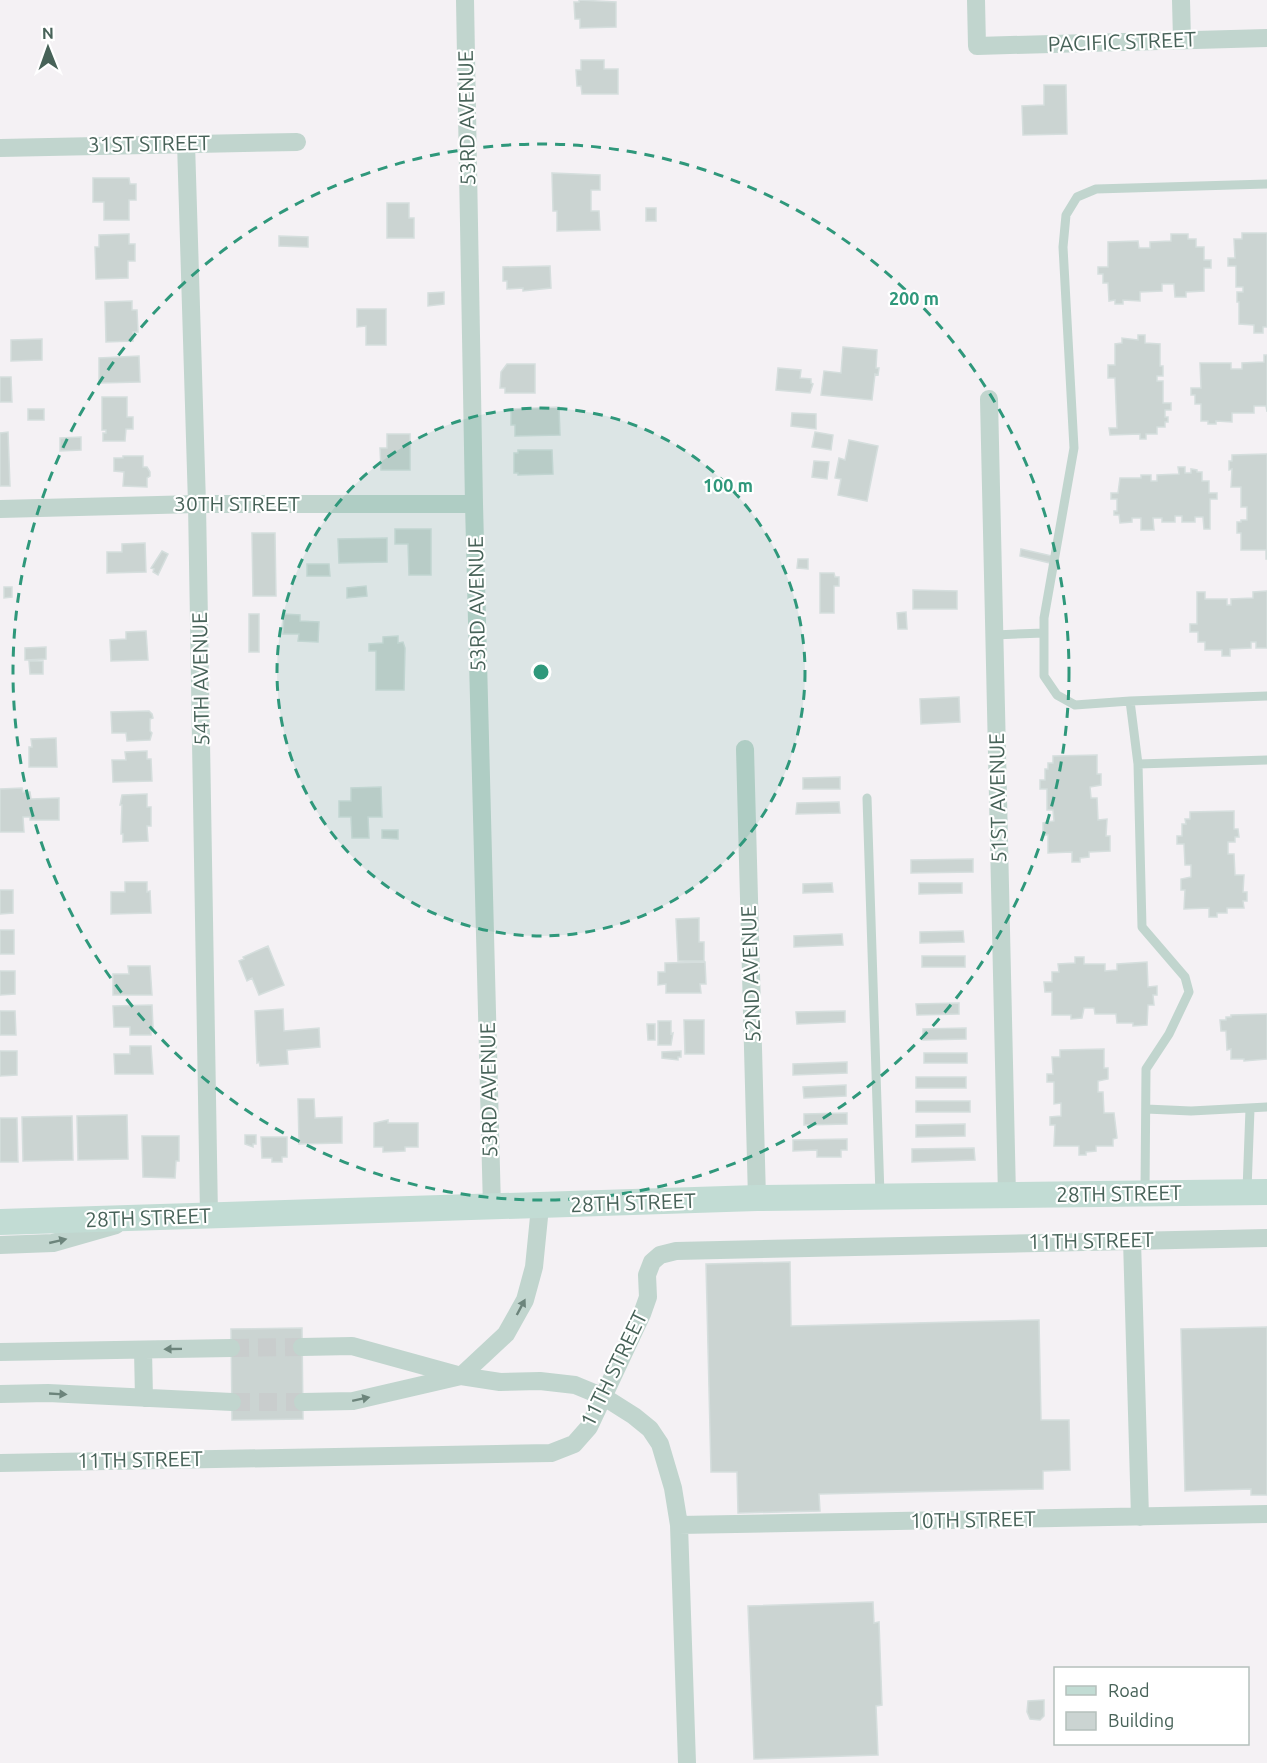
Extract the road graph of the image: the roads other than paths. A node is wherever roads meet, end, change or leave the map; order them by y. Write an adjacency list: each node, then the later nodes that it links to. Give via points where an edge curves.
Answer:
1 (465, 0): 12 (street, 53RD AVENUE)
2 (976, 0): 5 (street, PACIFIC STREET, via 977,46)
3 (1181, 0): 5 (street)
4 (1267, 38): 5 (street, PACIFIC STREET)
5 (1182, 40)
6 (297, 142): 7 (street, 31ST STREET)
7 (186, 143): 8 (street, 31ST STREET); 11 (street, 54TH AVENUE)
8 (0, 148)
9 (1267, 184): 14 (lane, via 1096,189 1077,197 1066,215 1063,247 1074,448)
10 (989, 399): 15 (street, 51ST AVENUE)
11 (197, 504): 12 (street, 30TH STREET); 13 (street, 30TH STREET); 32 (street, 54TH AVENUE)
12 (474, 504): 31 (street, 53RD AVENUE)
13 (0, 509)
14 (1044, 633): 15 (lane); 17 (lane, via 1044,676 1056,695 1075,705)
15 (994, 635): 27 (street, 51ST AVENUE)
16 (1267, 696): 17 (lane)
17 (1130, 701): 20 (lane)
18 (745, 749): 29 (street, 52ND AVENUE)
19 (1267, 760): 20 (lane)
20 (1138, 764): 23 (lane, via 1142,927 1185,977 1189,992 1146,1069)
21 (867, 798): 28 (lane)
22 (1267, 1107): 24 (lane)
23 (1146, 1109): 24 (lane); 26 (lane)
24 (1250, 1109): 25 (lane)
25 (1257, 1192): 26 (main road, 28TH STREET)
26 (1145, 1194): 27 (main road, 28TH STREET)
27 (1007, 1196): 28 (main road, 28TH STREET)
28 (880, 1197): 29 (main road, 28TH STREET)
29 (757, 1198): 30 (main road, 28TH STREET)
30 (540, 1207): 31 (main road, 28TH STREET); 42 (street, one-way to 30, via 506,1334 525,1300 534,1267)
31 (492, 1208): 32 (main road, 28TH STREET)
32 (210, 1216): 33 (main road, 28TH STREET)
33 (140, 1218): 34 (main road, 28TH STREET); 37 (street, one-way to 33, via 53,1243)
34 (0, 1222)
35 (1267, 1238): 36 (street, 11TH STREET)
36 (1132, 1240): 44 (street, 11TH STREET, via 676,1251 660,1255 647,1275 648,1297 642,1314); 50 (street)
37 (0, 1245)
38 (302, 1347): 42 (street, via 352,1346)
39 (231, 1348): 40 (street, one-way to 40)
40 (143, 1350): 41 (street); 45 (street)
41 (0, 1352)
42 (461, 1376): 44 (street, via 575,1385); 47 (street, one-way to 42, via 353,1401)
43 (0, 1394): 45 (street, one-way to 45)
44 (604, 1397): 48 (street, 11TH STREET, via 589,1427 574,1444 551,1453); 51 (street, via 650,1429 660,1444)
45 (144, 1398): 46 (street)
46 (232, 1402)
47 (303, 1402)
48 (0, 1462)
49 (1267, 1514): 50 (street, 10TH STREET)
50 (1140, 1516): 51 (street, 10TH STREET)
51 (679, 1525): 52 (street)
52 (687, 1763)

